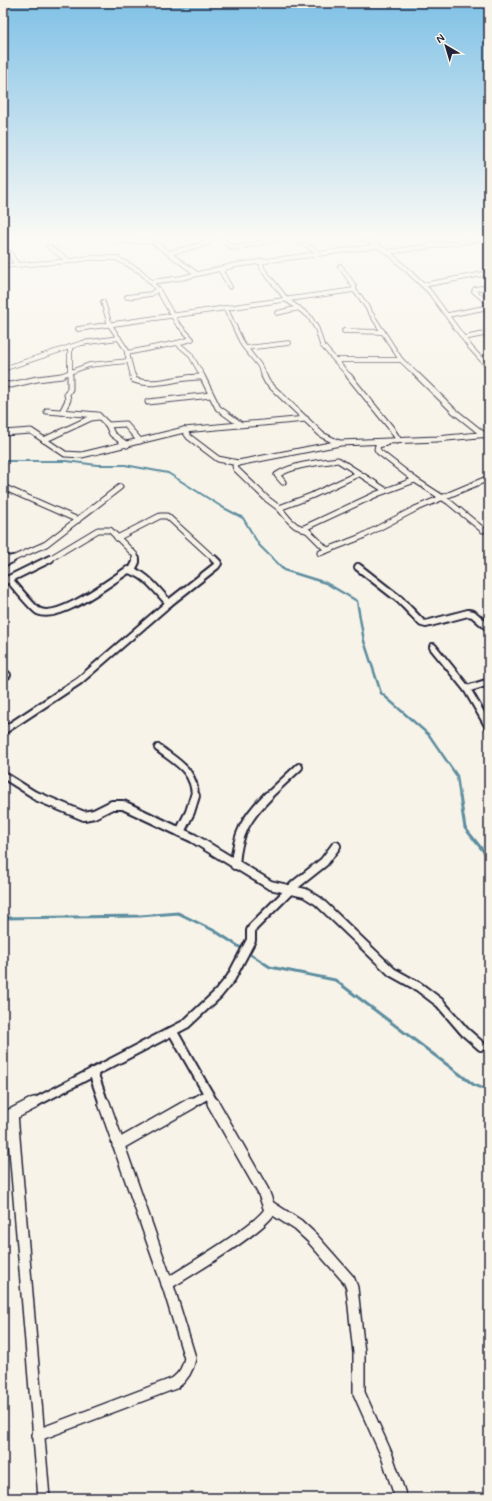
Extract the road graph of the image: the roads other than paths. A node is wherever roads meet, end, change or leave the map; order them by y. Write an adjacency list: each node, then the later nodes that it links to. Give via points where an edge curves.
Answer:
1 (104, 306): 13 (street)
2 (168, 306): 11 (street)
3 (244, 306): 9 (street)
4 (296, 306): 8 (street)
5 (366, 306): 16 (street)
6 (441, 306): 12 (street)
7 (489, 307): 12 (street)
8 (299, 308): 10 (street); 26 (street, via 309,316 317,329 322,346)
9 (226, 309): 11 (street); 23 (street)
10 (276, 313)
11 (174, 315): 13 (street); 20 (street, via 177,323 192,339)
12 (448, 315): 19 (street)
13 (110, 325): 14 (street); 18 (street)
14 (78, 329)
15 (344, 331): 16 (street)
16 (383, 332): 27 (street)
17 (489, 333): 19 (street)
18 (119, 338): 22 (street); 24 (street)
19 (464, 338): 29 (street)
20 (177, 343): 24 (street); 33 (street, via 190,354)
21 (289, 343): 23 (street)
22 (70, 347): 31 (street); 32 (street)
23 (246, 348): 40 (street, via 259,365 267,382)
24 (127, 353): 25 (street)
25 (128, 360): 32 (street, via 89,365); 33 (street, via 134,380 137,382 166,382)
26 (335, 360): 27 (street); 48 (street, via 391,428 398,439)
27 (401, 360): 45 (street, via 444,402)
28 (489, 362): 29 (street)
29 (484, 363): 30 (street)
30 (489, 368)
31 (3, 369)
32 (70, 374): 34 (street, via 10,385); 38 (street, via 68,400)
33 (201, 377): 35 (street)
34 (3, 384)
35 (211, 395): 36 (street); 41 (street, via 220,411)
36 (148, 402)
37 (48, 411): 38 (street)
38 (62, 412): 39 (street)
39 (101, 417): 42 (street); 46 (street, via 91,418)
40 (306, 419): 41 (street); 49 (street, via 322,435)
41 (240, 424): 43 (street)
42 (108, 425): 47 (street, via 125,424); 50 (street, via 112,434)
43 (184, 430): 47 (street); 51 (street, via 189,437 218,459)
44 (3, 433): 46 (street, via 27,431)
45 (486, 435): 48 (street)
46 (44, 440): 50 (street, via 65,454 72,455)
47 (140, 441): 50 (street)
48 (395, 441): 49 (street); 54 (street, via 378,445 377,449)
49 (340, 443): 51 (street)
50 (127, 445)
51 (238, 463): 60 (street, via 236,469)
52 (358, 474): 55 (street, via 338,460 281,472 277,475); 58 (street); 60 (street)
53 (489, 478): 59 (street)
54 (415, 480): 58 (street); 59 (street)
55 (284, 482)
56 (120, 487): 61 (street)
57 (3, 488): 61 (street)
58 (385, 490): 62 (street)
59 (442, 497): 63 (street); 65 (street, via 361,537)
60 (278, 508): 62 (street)
61 (78, 520): 68 (street, via 46,544)
62 (302, 529): 65 (street, via 308,531)
63 (483, 530)
64 (117, 538): 70 (street, via 135,555 136,562); 71 (street, via 110,530 98,530 38,566); 72 (street, via 160,516 167,516 218,563)
65 (327, 550): 66 (street)
66 (320, 553)
67 (3, 554): 68 (street)
68 (5, 562)
69 (358, 567): 73 (street, via 400,600 422,623 468,613 473,614)
70 (132, 570): 71 (street, via 123,572 69,608 49,614 38,611); 72 (street, via 142,576)
71 (6, 580)
72 (169, 603): 78 (street, via 79,681)
73 (489, 628)
74 (433, 647): 76 (street)
75 (489, 682): 76 (street)
76 (467, 688): 77 (street)
77 (489, 727)
78 (3, 731)
79 (158, 748): 82 (street, via 178,761 193,781 194,803)
80 (299, 767): 84 (street, via 243,826)
81 (3, 775): 82 (street, via 41,799 84,816 118,804)
82 (180, 832): 84 (street)
83 (336, 846): 85 (street, via 324,862)
84 (235, 864): 85 (street, via 270,885)
85 (291, 889): 86 (street, via 253,927 251,940 239,964 218,994 186,1024); 87 (street, via 305,893 318,901 392,972 419,987 440,1003)
86 (173, 1032): 88 (street); 89 (street)
87 (481, 1046)
88 (93, 1072): 90 (street); 91 (street)
89 (208, 1094): 91 (street); 92 (street)
90 (8, 1117): 94 (street)
91 (118, 1145): 93 (street)
92 (270, 1207): 93 (street, via 268,1215 239,1238); 96 (street, via 303,1230 349,1280 359,1354 359,1393 387,1456)
93 (167, 1284): 94 (street, via 190,1358 184,1376 175,1383)
94 (38, 1435): 95 (street)
95 (44, 1498)
96 (401, 1498)

